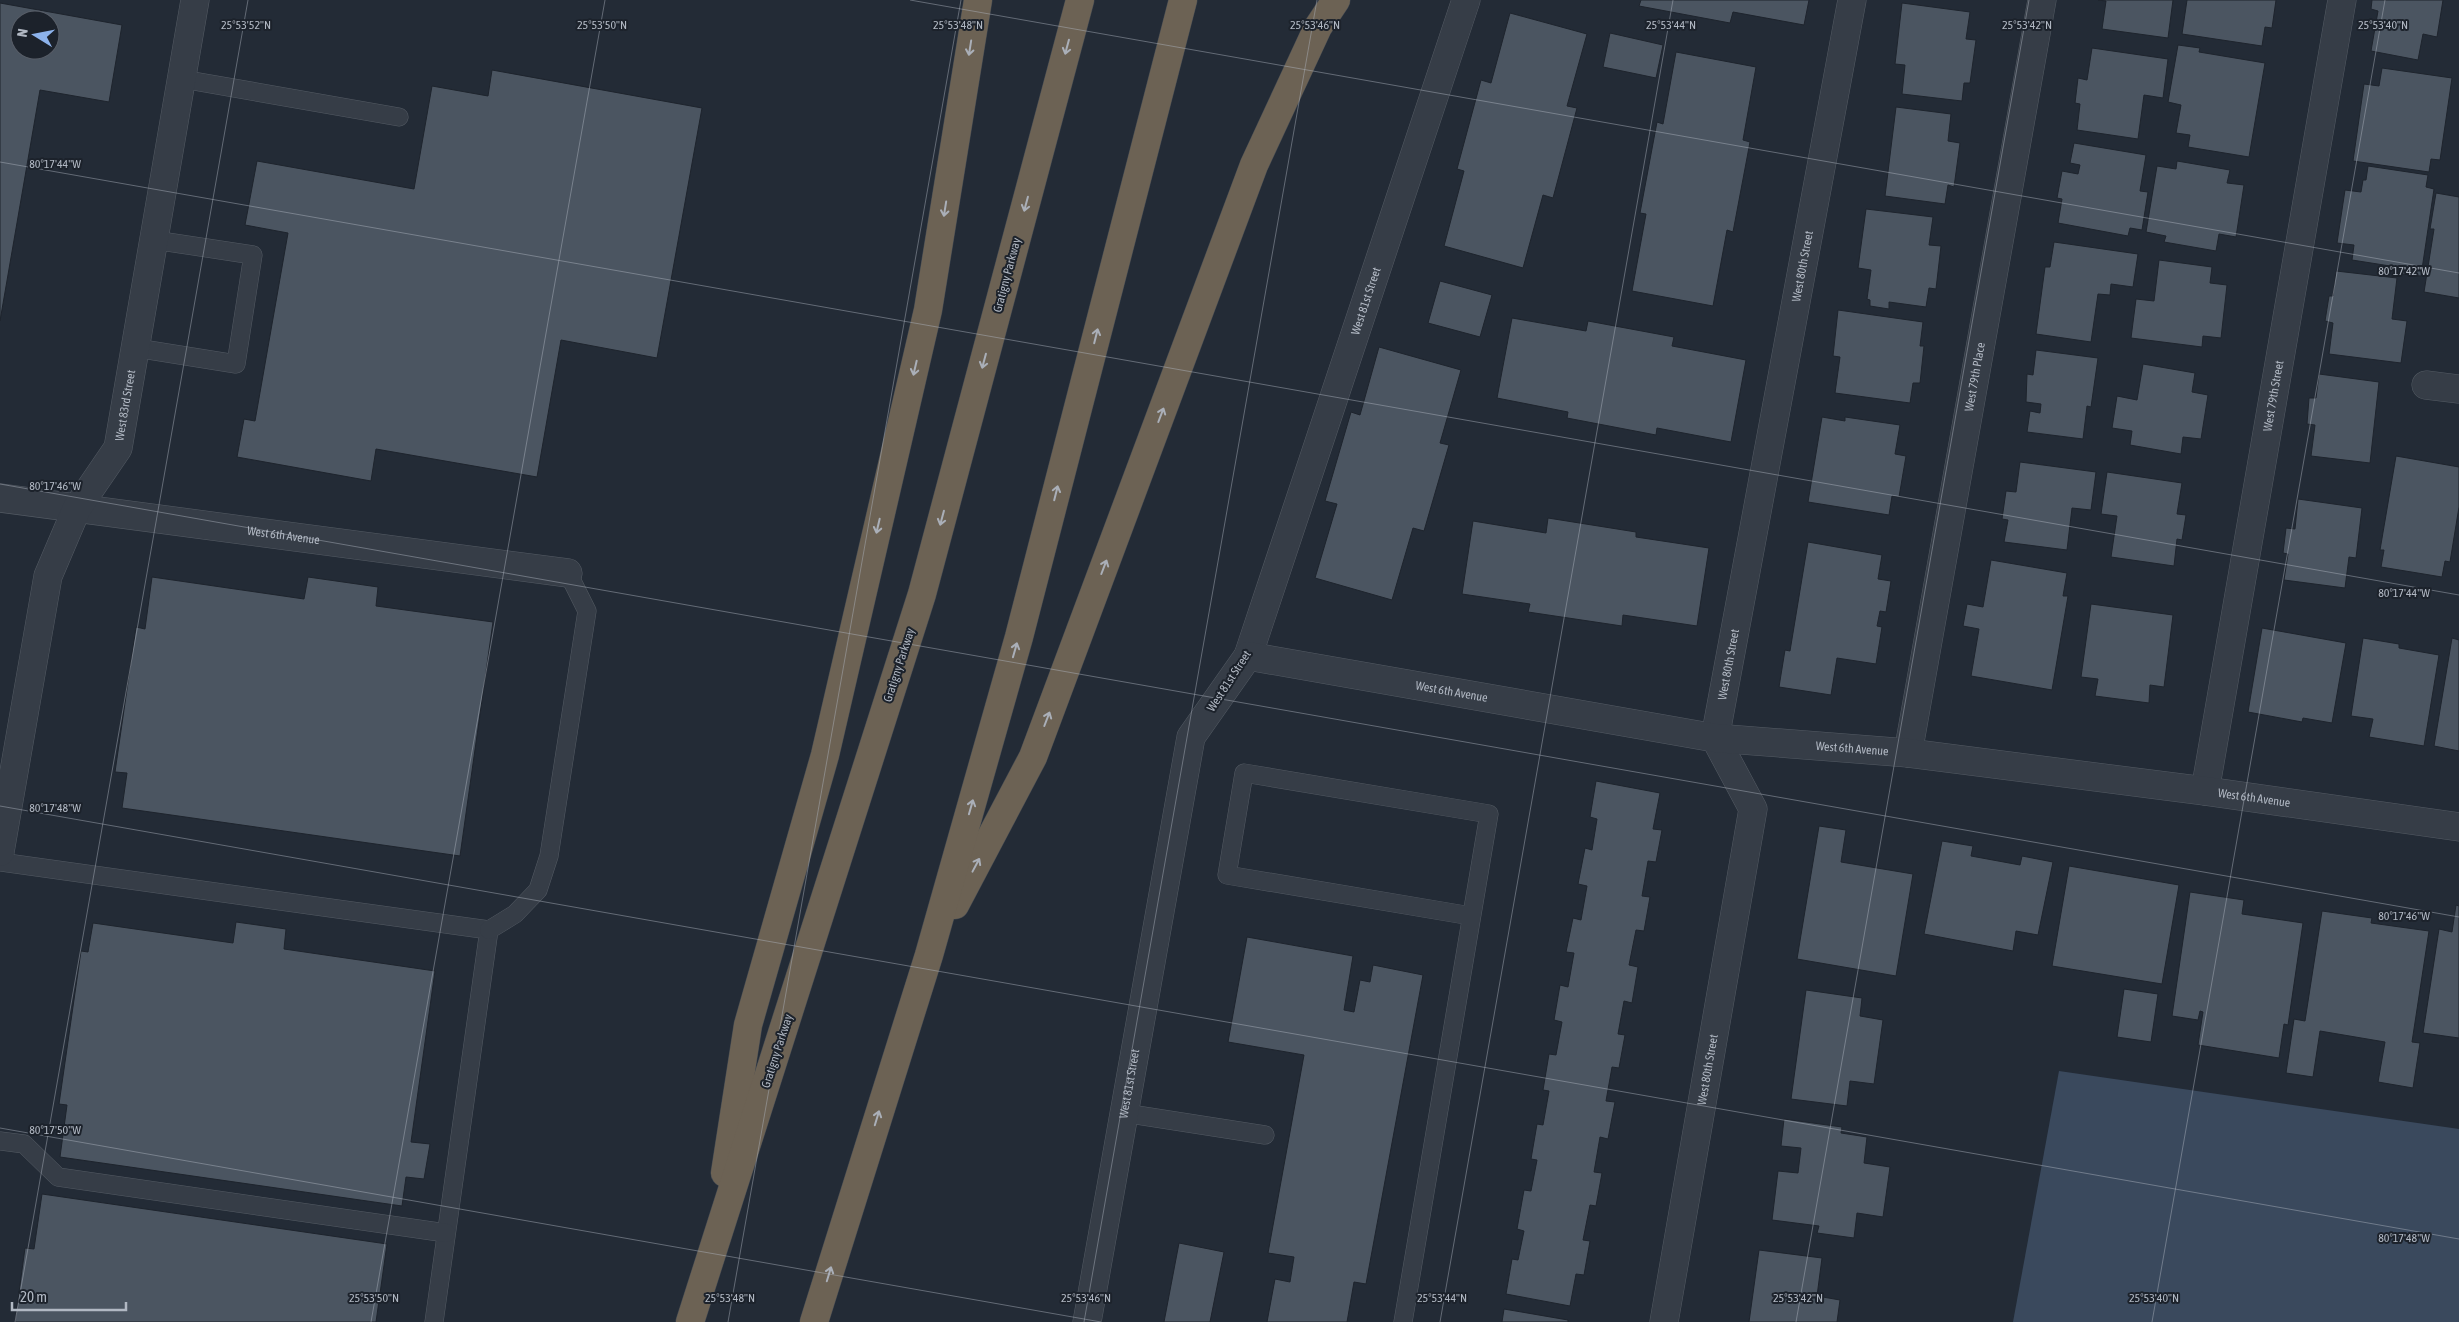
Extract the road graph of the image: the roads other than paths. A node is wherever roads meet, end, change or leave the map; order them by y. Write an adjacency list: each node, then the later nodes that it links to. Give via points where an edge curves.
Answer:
1 (195, 0): 10 (street, West 83rd Street)
2 (978, 0): 33 (highway, one-way to 33, via 928,310 825,755 748,1025)
3 (1080, 0): 33 (highway, Gratigny Parkway, one-way to 33, via 922,594)
4 (1182, 0): 28 (highway, one-way to 4, via 1019,637)
5 (1336, 0): 28 (highway, one-way to 5, via 1033,757 1254,165 1318,27)
6 (1466, 0): 19 (street, West 81st Street)
7 (1852, 0): 20 (street, West 80th Street)
8 (2042, 0): 21 (street, West 79th Place)
9 (2342, 0): 22 (street, West 79th Street)
10 (182, 79): 11 (lane); 12 (street, West 83rd Street)
11 (400, 117)
12 (154, 240): 13 (street, West 83rd Street); 13 (lane, via 253,255 236,364)
13 (136, 348): 17 (street, West 83rd Street, via 118,448)
14 (2426, 385): 15 (street)
15 (2459, 389)
16 (0, 498): 17 (street, West 6th Avenue)
17 (77, 508): 18 (street, West 6th Avenue); 24 (street, West 83rd Street, via 48,576)
18 (568, 573): 27 (lane, via 587,611 549,856 538,890 515,914)
19 (1248, 656): 20 (street, West 6th Avenue); 29 (street, West 81st Street, via 1191,737)
20 (1715, 738): 21 (street, West 6th Avenue); 39 (street, West 80th Street, via 1753,809)
21 (1908, 753): 22 (street, West 6th Avenue)
22 (2206, 791): 23 (street, West 6th Avenue)
23 (2459, 827)
24 (0, 852)
25 (0, 862): 27 (lane)
26 (1471, 916): 26 (lane, via 1227,875 1244,773 1489,814); 38 (lane)
27 (489, 930): 32 (lane)
28 (929, 955): 36 (highway, one-way to 28)
29 (1124, 1113): 30 (lane); 37 (street, West 81st Street)
30 (1266, 1135)
31 (0, 1140): 32 (lane, via 24,1144 58,1177)
32 (446, 1233): 34 (lane)
33 (711, 1262): 35 (highway, Gratigny Parkway)
34 (434, 1322)
35 (690, 1322)
36 (814, 1322)
37 (1086, 1322)
38 (1403, 1322)
39 (1664, 1322)

